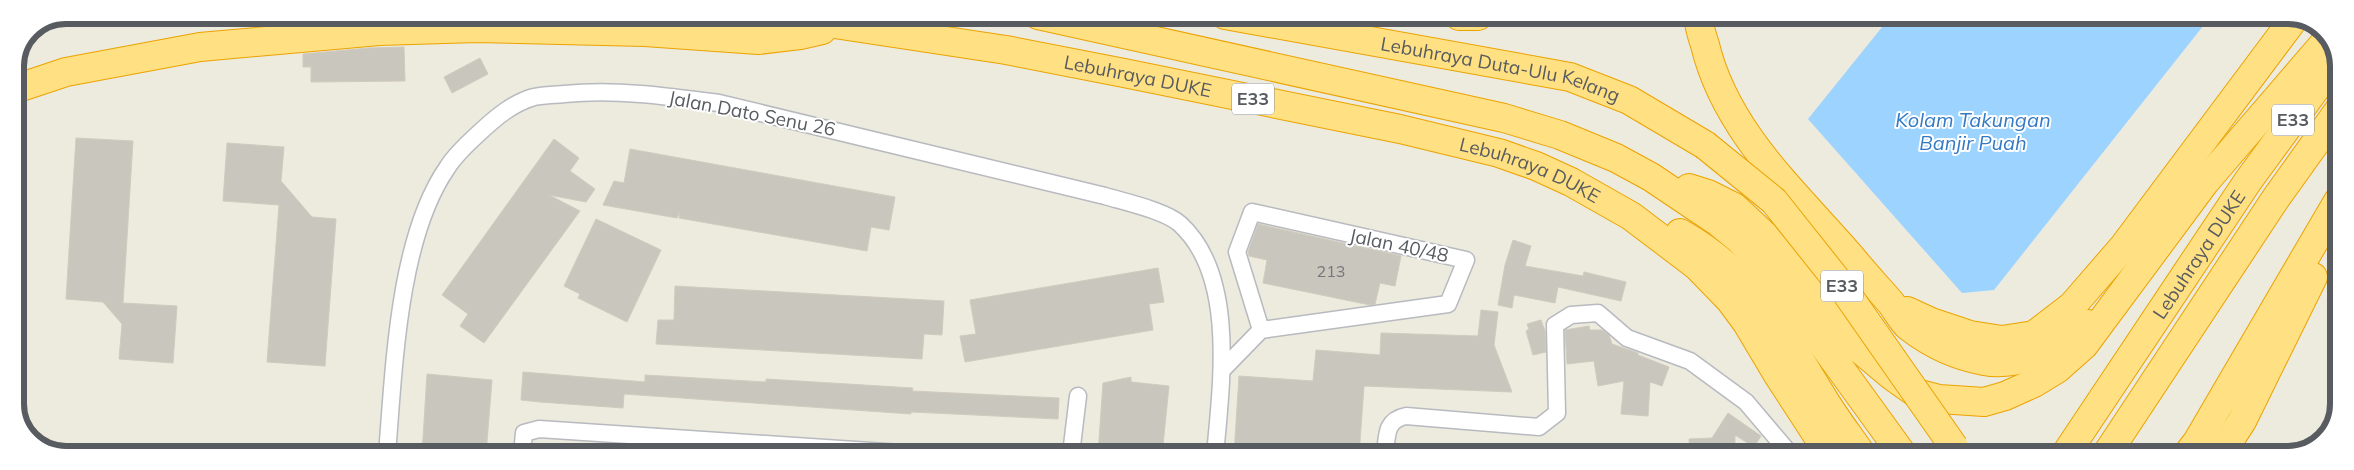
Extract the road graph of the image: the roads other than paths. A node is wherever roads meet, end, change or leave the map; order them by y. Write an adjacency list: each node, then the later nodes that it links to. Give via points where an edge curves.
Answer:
1 (827, 24): 6 (highway, Lebuhraya DUKE / E33)
2 (1079, 24): 11 (highway, Lebuhraya DUKE / E33, via 1504,118 1580,143)
3 (1270, 24): 36 (highway, Lebuhraya Duta-Ulu Kelang / E33, bridge, via 1570,77 1629,100 1705,145 1774,201 1840,284)
4 (1700, 24): 18 (highway, via 1718,86 1747,137)
5 (2290, 24): 18 (highway, via 2124,246 2072,306 2034,335 2002,340 1970,335)
6 (838, 26): 9 (highway, via 758,40 644,32 478,28 379,31 200,47 66,72); 13 (highway, Lebuhraya DUKE / E33, via 1006,50 1436,137 1536,166)
7 (2324, 44): 17 (highway, via 2205,182)
8 (2330, 69): 37 (highway, Lebuhraya DUKE / E33, via 2248,181)
9 (24, 86)
10 (2330, 121): 38 (highway, Lebuhraya DUKE / E33)
11 (1651, 177): 17 (highway, via 1708,194 1734,207 1765,236 1861,350 1916,393 1938,399 1984,402 2034,383 2084,345); 35 (highway, via 1718,222 1774,276)
12 (2330, 215): 39 (highway)
13 (1631, 216): 21 (highway, via 1681,252 1713,282 1748,323); 34 (highway, via 1676,232 1706,248 1730,267 1765,305)
14 (2330, 242): 16 (highway)
15 (2330, 246): 16 (highway)
16 (2322, 258): 40 (highway, via 2242,422)
17 (2117, 303): 18 (highway, via 2079,331 2028,358 2006,362 1986,362 1936,346 1907,325)
18 (1892, 305)
19 (1261, 330): 19 (street, Jalan 40/48, via 1237,252 1252,212 1466,260 1448,304); 20 (street)
20 (1222, 370): 24 (street, Jalan Dato Senu 26, via 1220,324 1211,275 1197,245 1179,223 1145,207 719,102 656,94 593,92 535,97 512,106 490,122 447,168 433,195 410,256); 29 (street, Jalan Dato Senu 26)
21 (1778, 375): 32 (highway); 33 (highway)
22 (1078, 396): 28 (street)
23 (657, 437): 25 (street, via 530,430 524,433); 26 (street); 27 (street)
24 (388, 446)
25 (523, 446)
26 (656, 446)
27 (737, 446)
28 (1072, 446)
29 (1216, 446)
30 (1386, 446): 31 (street, via 1387,429 1391,422 1406,416 1539,427 1557,413 1555,325 1571,315 1598,313 1627,338 1690,361 1746,402)
31 (1783, 446)
32 (1813, 446)
33 (1824, 446)
34 (1856, 446)
35 (1897, 446)
36 (1954, 446)
37 (2071, 446)
38 (2112, 446)
39 (2194, 446)
40 (2226, 446)

